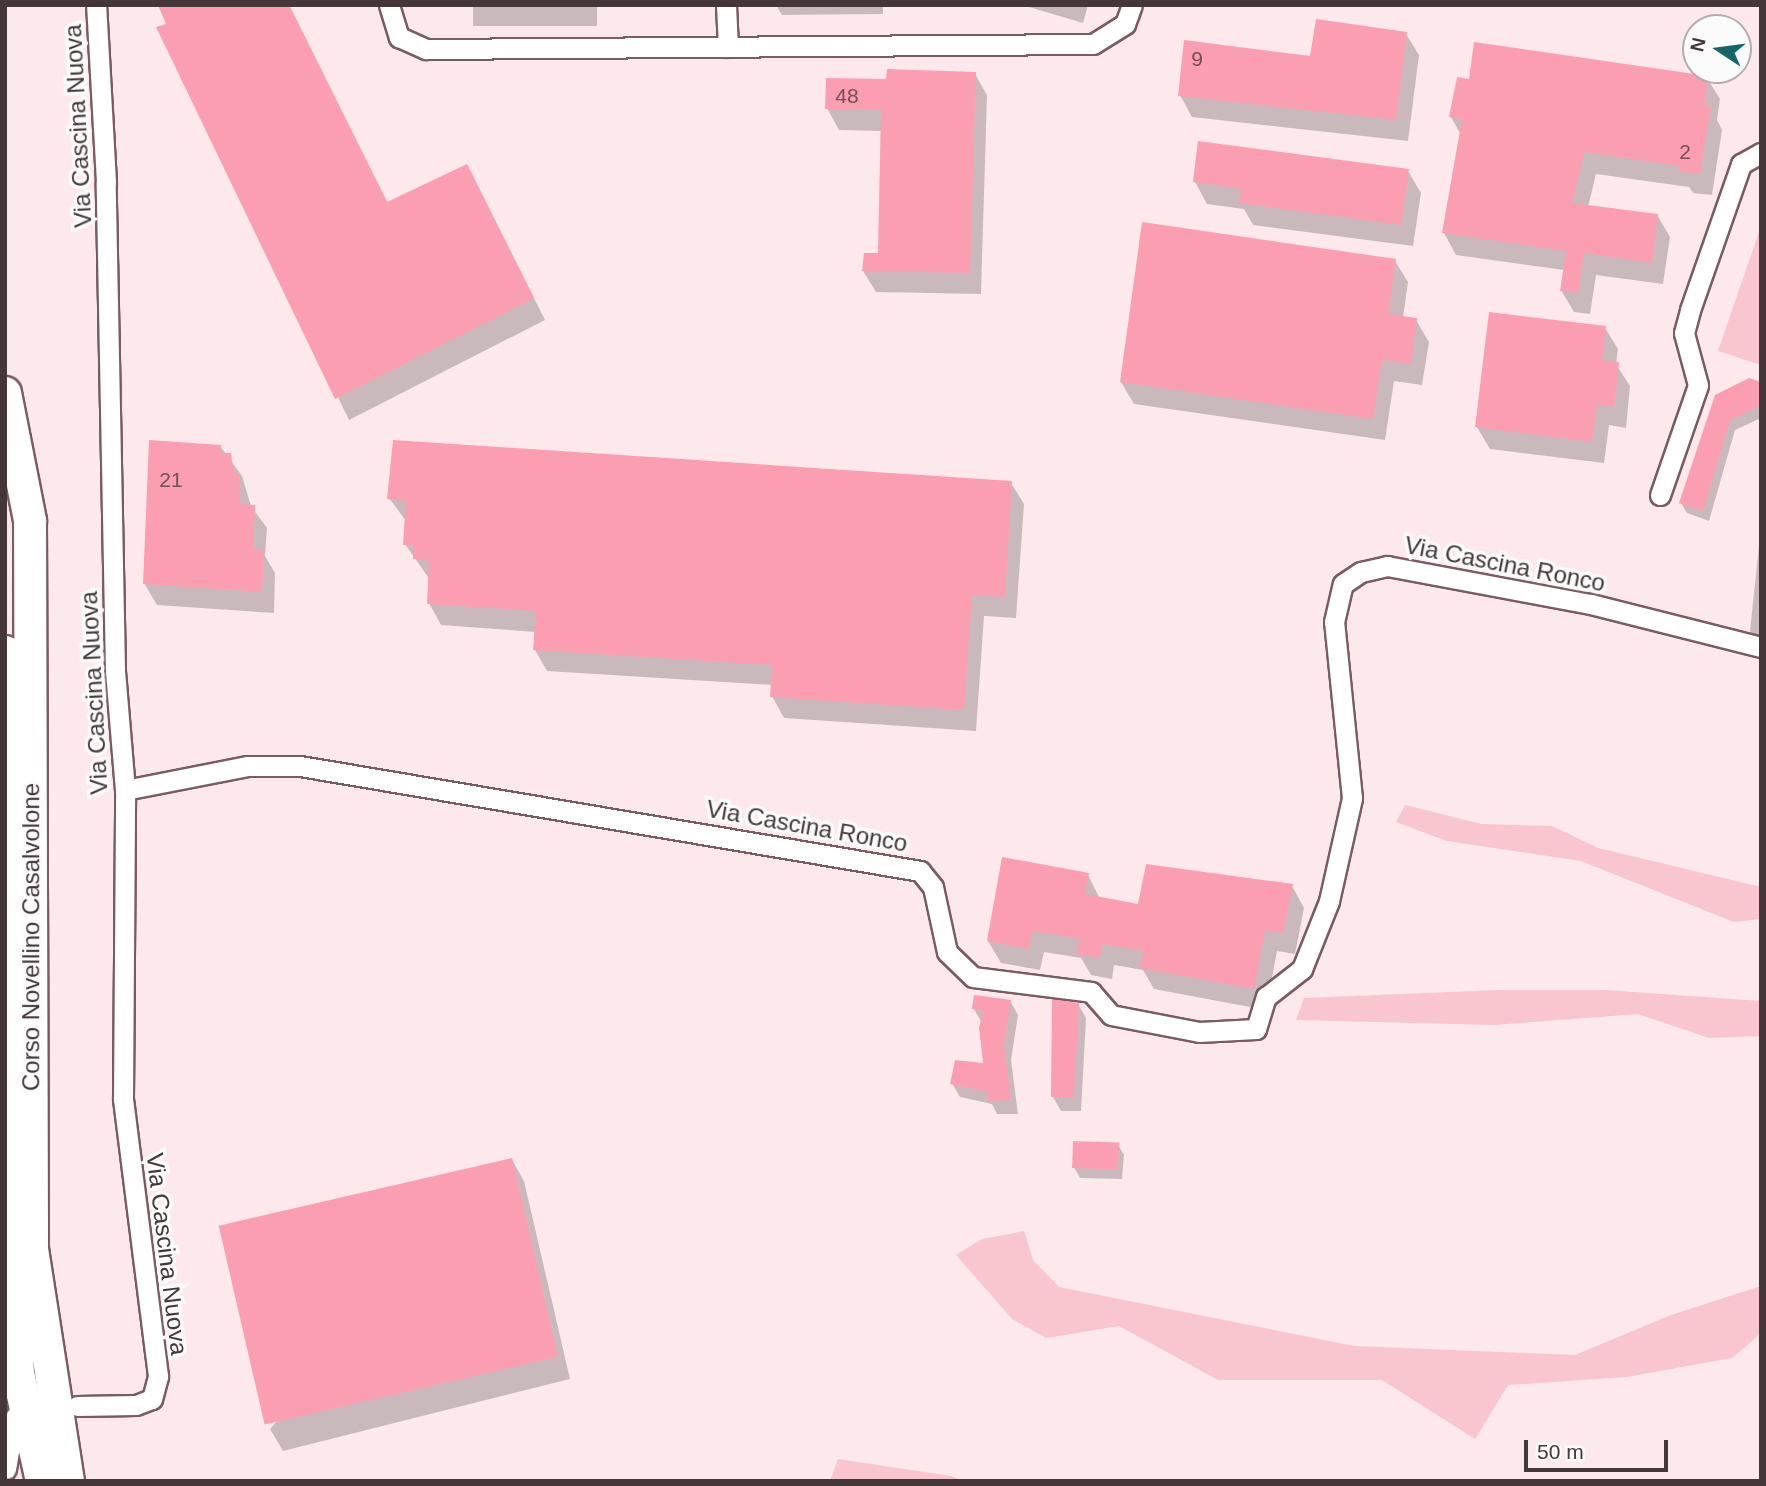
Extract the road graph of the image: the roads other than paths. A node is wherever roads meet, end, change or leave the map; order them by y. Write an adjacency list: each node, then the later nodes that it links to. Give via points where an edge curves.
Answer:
1 (96, 5): 11 (street, Via Cascina Nuova, via 106,182 115,670)
2 (389, 5): 5 (street, via 399,37 426,49)
3 (726, 5): 5 (street)
4 (1132, 5): 5 (street, via 1125,24 1093,44)
5 (729, 47)
6 (1761, 153): 8 (street, via 1741,164 1690,310 1684,333 1698,385)
7 (5, 393): 16 (highway, Corso Novellino Casalvolone, via 30,522 32,1249)
8 (1660, 495)
9 (1761, 647): 11 (street, Via Cascina Ronco, via 1591,604 1387,566 1360,572 1343,584 1334,622 1352,798 1329,901 1303,969 1266,997 1256,1029 1199,1032 1111,1015 1091,992 973,977 947,952 933,887 920,871 300,766 247,766)
10 (5, 652): 15 (highway, Corso Novellino Casalvolone, via 8,1196 18,1373)
11 (125, 790): 12 (street, Via Cascina Nuova, via 123,1099 158,1376 152,1399 136,1405)
12 (77, 1406)
13 (15, 1417): 14 (street)
14 (6, 1469)
15 (42, 1481)
16 (68, 1481)

